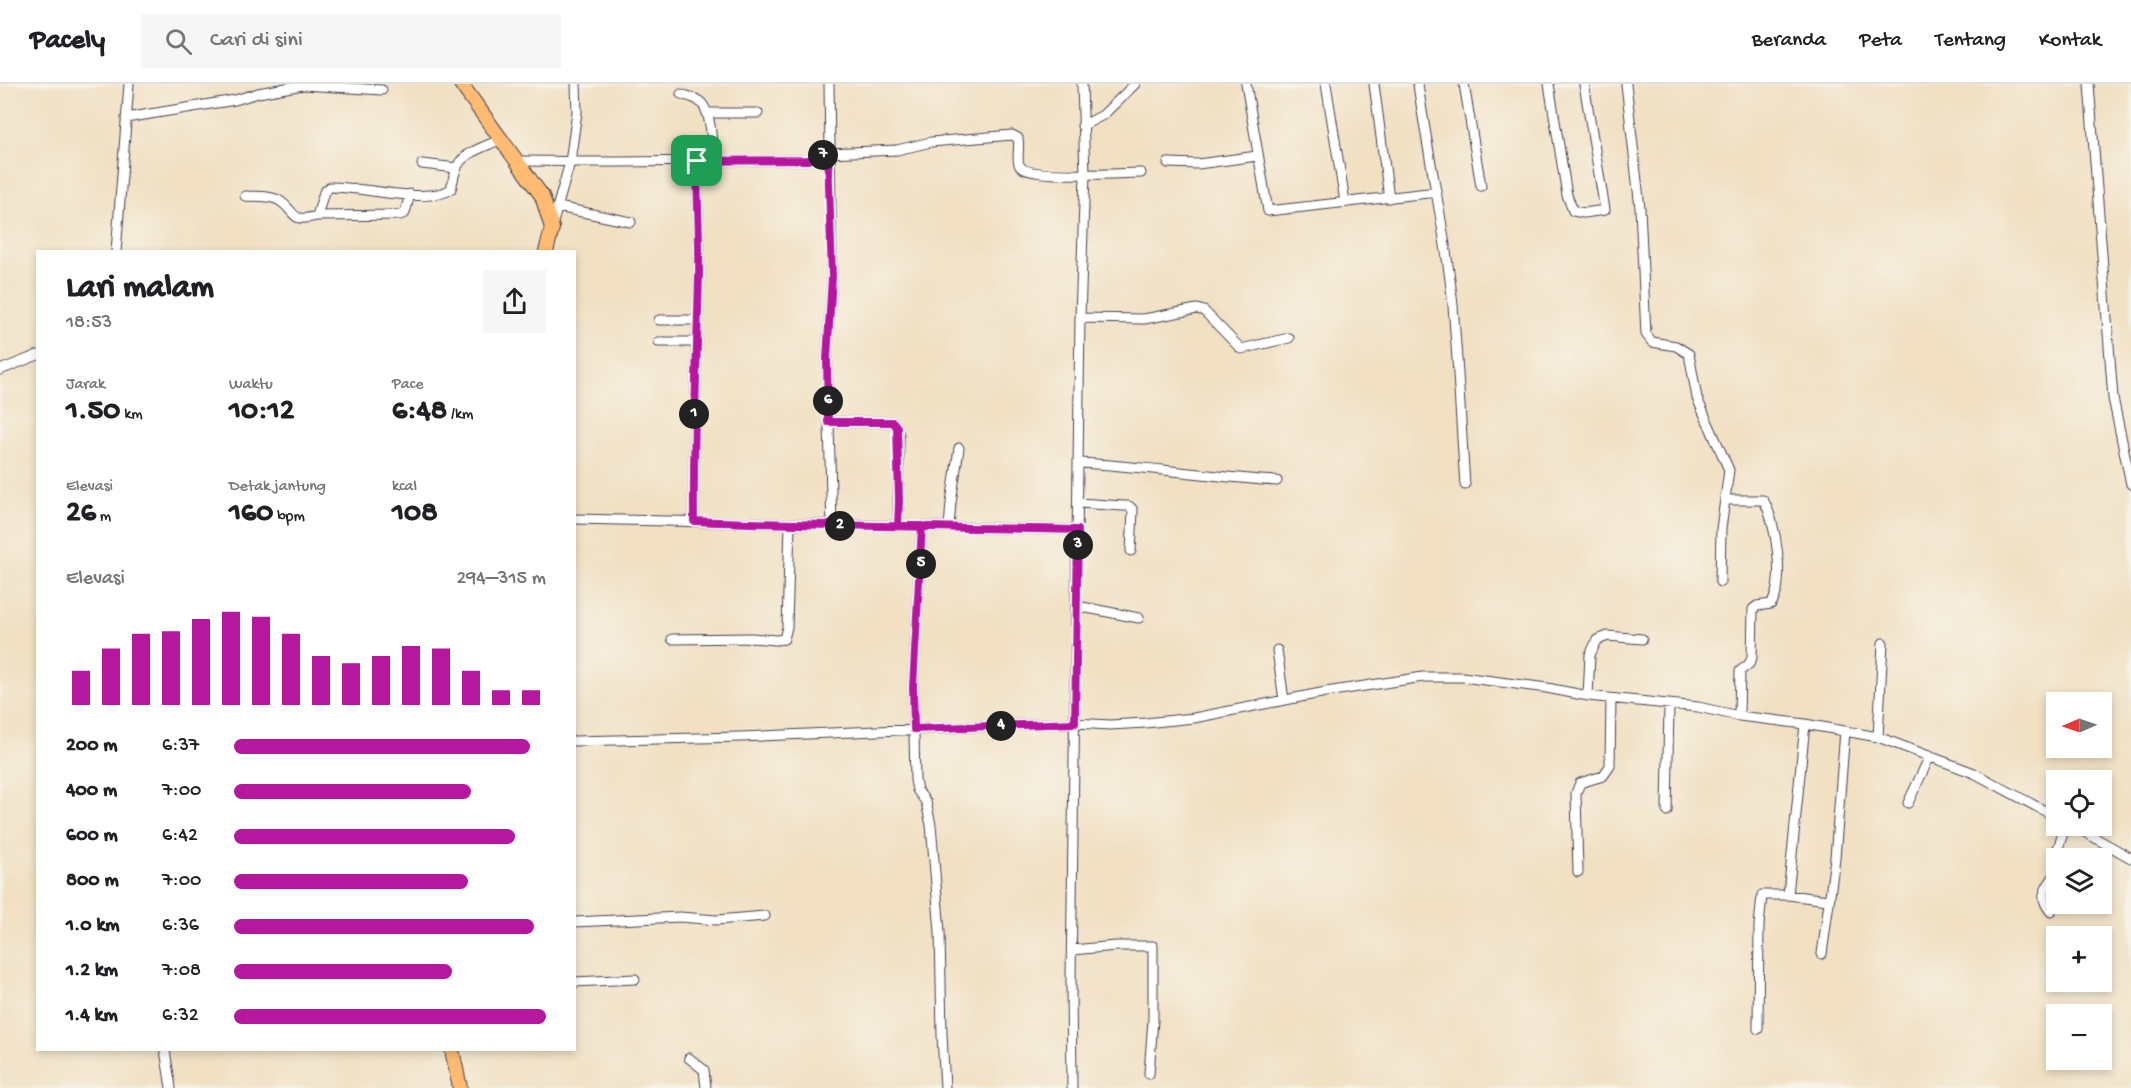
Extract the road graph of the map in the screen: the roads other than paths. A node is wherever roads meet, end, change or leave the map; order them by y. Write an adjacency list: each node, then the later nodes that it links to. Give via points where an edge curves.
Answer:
1 (129, 84): 21 (street)
2 (461, 84): 23 (highway)
3 (576, 84): 29 (street, via 577,112)
4 (829, 84): 24 (street)
5 (1082, 84): 22 (street)
6 (1135, 84): 22 (street, via 1103,116)
7 (1246, 84): 25 (street)
8 (1326, 84): 40 (street)
9 (1374, 84): 39 (street)
10 (1418, 84): 36 (street)
11 (1464, 84): 35 (street)
12 (1549, 84): 13 (street, via 1567,195 1573,211 1584,213 1605,210)
13 (1584, 84)
14 (1626, 84): 61 (street, via 1640,208 1645,329 1652,342 1676,346 1689,354 1697,398 1728,466)
15 (2089, 84): 59 (street, via 2113,398)
16 (258, 88): 17 (street, via 303,85); 21 (street, via 235,100)
17 (382, 90)
18 (681, 94): 19 (street, via 698,100)
19 (707, 113): 20 (street); 26 (street)
20 (758, 113)
21 (126, 118): 45 (street)
22 (1082, 126): 34 (street)
23 (501, 139): 27 (highway); 32 (street, via 471,153)
24 (828, 153): 26 (street, via 808,160); 34 (street, via 897,150 931,142 1012,135 1019,142 1018,163 1022,169 1054,175); 55 (street, via 832,277)
25 (1257, 156): 30 (street, via 1198,164); 40 (street, via 1268,211)
26 (713, 160): 28 (street)
27 (518, 161): 29 (street); 44 (highway, via 542,196)
28 (697, 161): 29 (street); 49 (street)
29 (570, 162): 41 (street)
30 (1168, 163)
31 (422, 164): 32 (street)
32 (457, 168): 37 (street, via 451,189 445,193)
33 (1141, 173): 34 (street)
34 (1085, 174): 47 (street)
35 (1482, 186)
36 (1437, 192): 39 (street); 60 (street, via 1453,305)
37 (410, 194): 42 (street, via 405,213 400,215); 42 (street, via 330,187 324,192)
38 (245, 196): 42 (street, via 279,200 303,220)
39 (1389, 198): 40 (street)
40 (1345, 202)
41 (558, 207): 43 (street); 44 (street)
42 (317, 216)
43 (632, 222)
44 (552, 228): 46 (highway)
45 (116, 250)
46 (546, 250)
47 (1080, 318): 50 (street, via 1144,319 1197,309 1241,349); 57 (street)
48 (659, 320): 49 (street)
49 (696, 320): 52 (street)
50 (1289, 338)
51 (659, 342): 52 (street)
52 (696, 342): 64 (street)
53 (36, 356): 54 (street)
54 (0, 370)
55 (828, 422): 66 (street); 67 (street, via 896,425)
56 (959, 448): 69 (street)
57 (1079, 463): 58 (street); 62 (street)
58 (1277, 481)
59 (2131, 484)
60 (1465, 485)
61 (1726, 500): 72 (street); 83 (street, via 1764,501 1778,553 1775,600 1753,609 1752,658 1740,671)
62 (1079, 503): 70 (street); 71 (street, via 1129,506 1133,510)
63 (576, 519): 64 (street)
64 (694, 521): 65 (street)
65 (790, 524): 66 (street); 75 (street, via 784,639)
66 (832, 526): 67 (street)
67 (898, 526): 68 (street)
68 (922, 526): 69 (street); 86 (street)
69 (950, 527): 70 (street)
70 (1078, 530): 73 (street)
71 (1131, 551)
72 (1720, 582)
73 (1077, 606): 74 (street); 84 (street)
74 (1139, 618)
75 (672, 639)
76 (1642, 639): 79 (street, via 1608,636 1597,640 1590,655)
77 (1883, 644): 88 (street)
78 (1276, 650): 81 (street)
79 (1588, 696): 80 (street); 81 (street, via 1469,678 1423,677)
80 (1611, 699): 82 (street); 96 (street, via 1610,766 1603,776 1580,783 1575,793)
81 (1284, 700): 84 (street, via 1194,718 1110,725)
82 (1670, 705): 83 (street, via 1715,709); 92 (street)
83 (1739, 716): 85 (street)
84 (1075, 723): 86 (street); 103 (street)
85 (1805, 724): 87 (street); 98 (street)
86 (914, 729): 89 (street); 115 (street, via 915,784 929,814 940,932)
87 (1845, 731): 88 (street); 99 (street, via 1836,858)
88 (1878, 737): 90 (street)
89 (576, 741)
90 (1930, 756): 91 (street); 93 (street, via 1974,773)
91 (1908, 803)
92 (1667, 811)
93 (2046, 812)
94 (2092, 836): 95 (street)
95 (2131, 858)
96 (1578, 872)
97 (2046, 888): 100 (street)
98 (1788, 895): 99 (street); 107 (street, via 1762,896)
99 (1828, 900): 104 (street)
100 (2046, 905)
101 (765, 916): 102 (street)
102 (576, 922)
103 (1072, 950): 111 (street, via 1153,946); 116 (street)
104 (1822, 954)
105 (635, 979): 106 (street)
106 (576, 982)
107 (1758, 1029)
108 (165, 1051): 112 (street)
109 (452, 1051): 113 (highway)
110 (689, 1058): 114 (street, via 704,1070)
111 (1149, 1074)
112 (171, 1088)
113 (460, 1088)
114 (706, 1088)
115 (945, 1088)
116 (1072, 1088)

